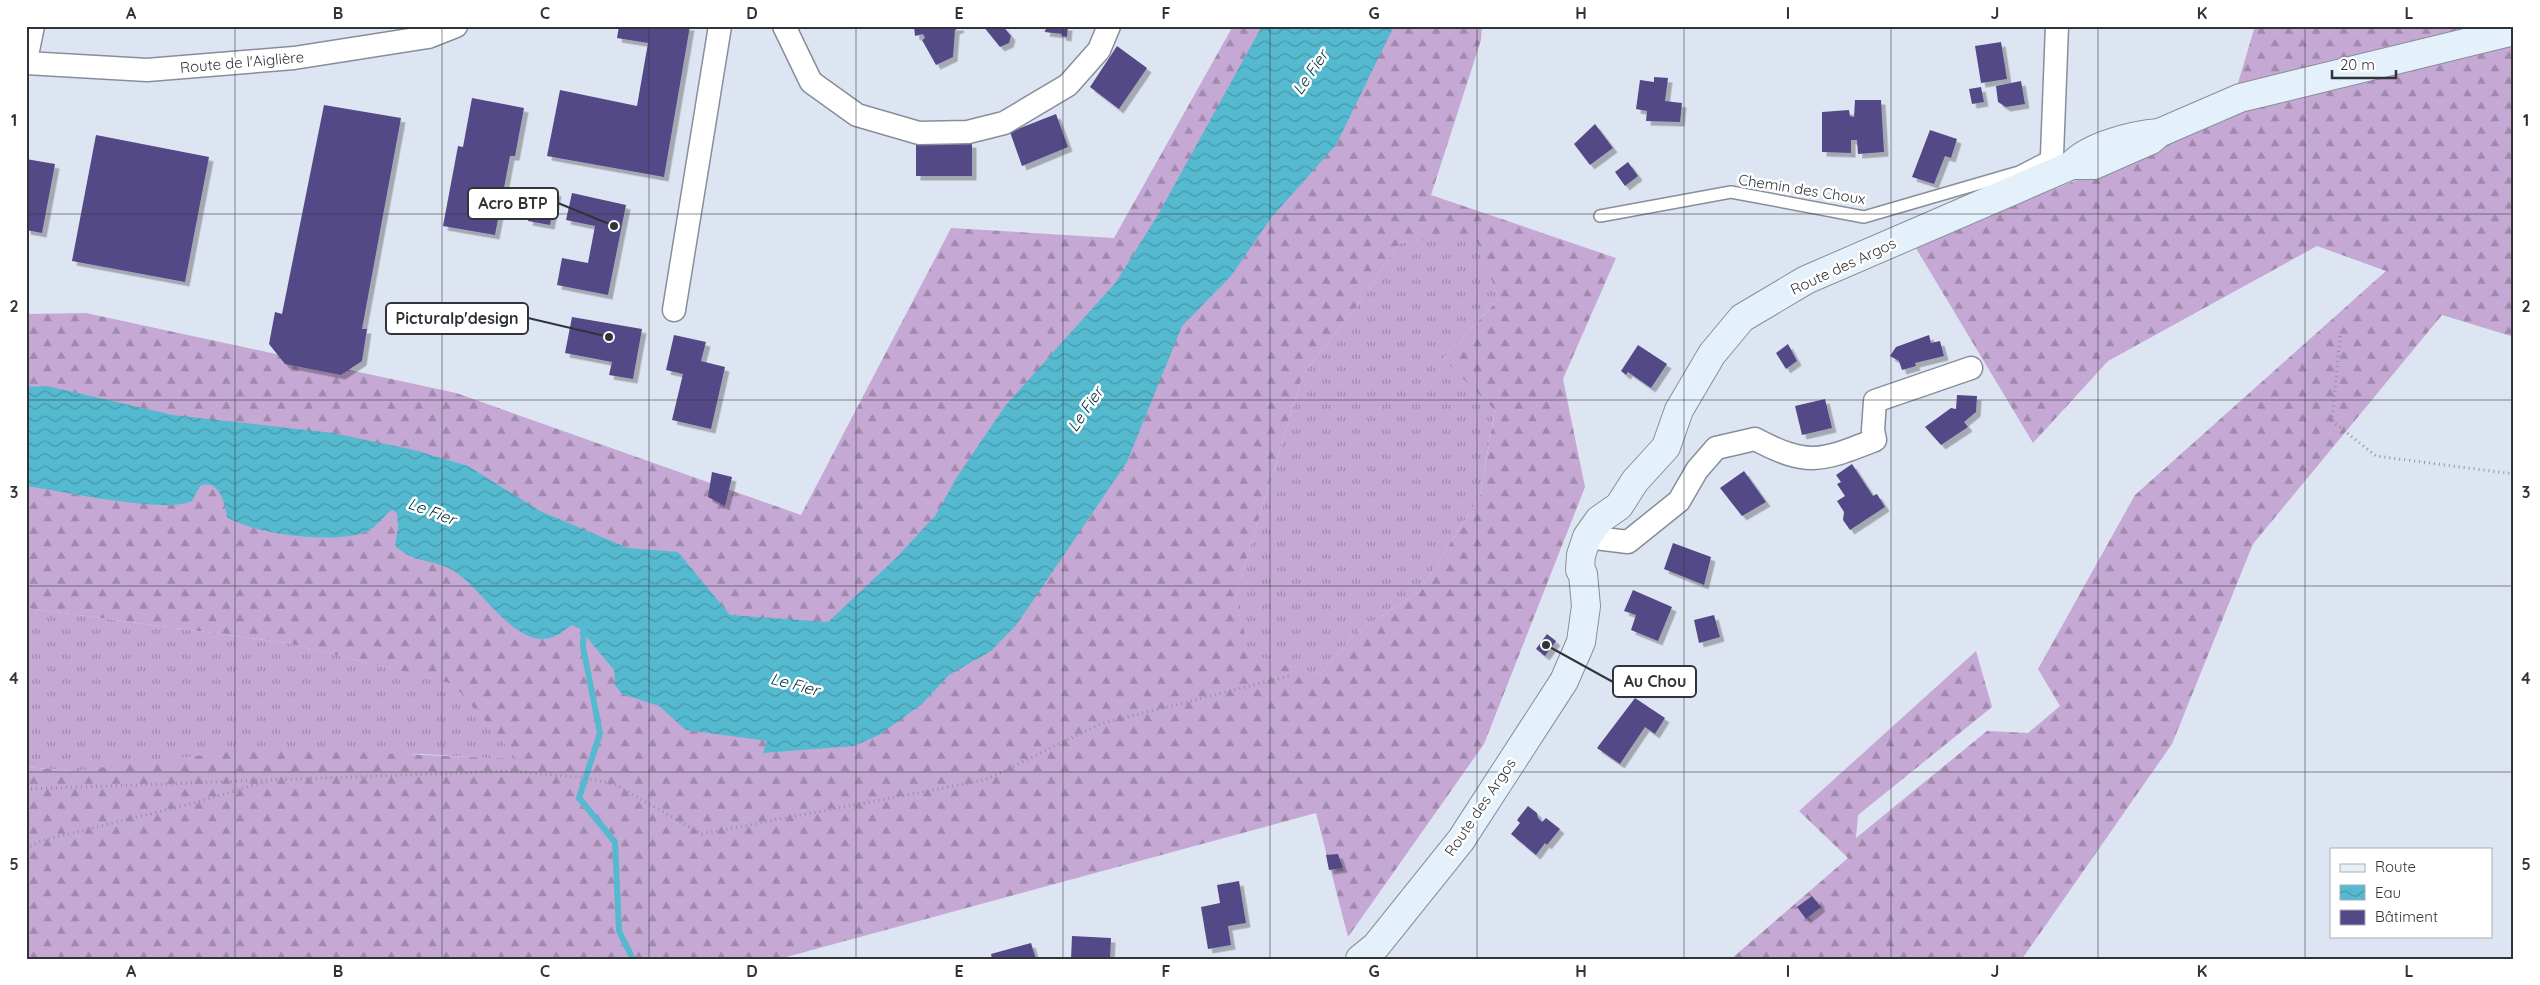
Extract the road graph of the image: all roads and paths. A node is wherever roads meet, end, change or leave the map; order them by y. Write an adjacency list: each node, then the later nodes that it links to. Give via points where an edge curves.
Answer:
1 (33, 26): 8 (street)
2 (456, 26): 8 (street, Route de l'Aiglière, via 428,37 294,58 147,70)
3 (720, 26): 11 (street)
4 (784, 26): 5 (street, via 812,82 857,114 919,134 968,132 1004,124 1068,85 1100,50)
5 (1109, 26)
6 (2057, 26): 9 (street)
7 (2514, 31): 9 (street, Route des Argos, via 2240,98 2094,164)
8 (26, 62)
9 (2061, 164): 10 (lane, Chemin des Choux, via 2019,172 1864,217 1731,192); 15 (street, Route des Argos, via 1806,280 1742,318 1712,354 1679,410 1666,447 1635,481 1616,489 1599,506)
10 (1600, 216)
11 (674, 310)
12 (2340, 336): 14 (path, via 2332,421 2351,438 2376,456)
13 (1971, 368): 15 (street, via 1875,401 1875,440 1838,454 1807,460 1781,453 1755,439 1716,448 1697,470 1679,501 1628,542)
14 (2514, 474)
15 (1593, 528): 20 (street, Route des Argos, via 1581,556 1580,570 1574,573 1581,642 1564,681 1461,840 1376,946)
16 (1289, 676): 17 (path, via 1100,724 985,780 702,834 616,785 585,778 510,771)
17 (276, 779): 18 (path); 19 (path, via 40,841)
18 (26, 789)
19 (26, 849)
20 (1360, 959)

